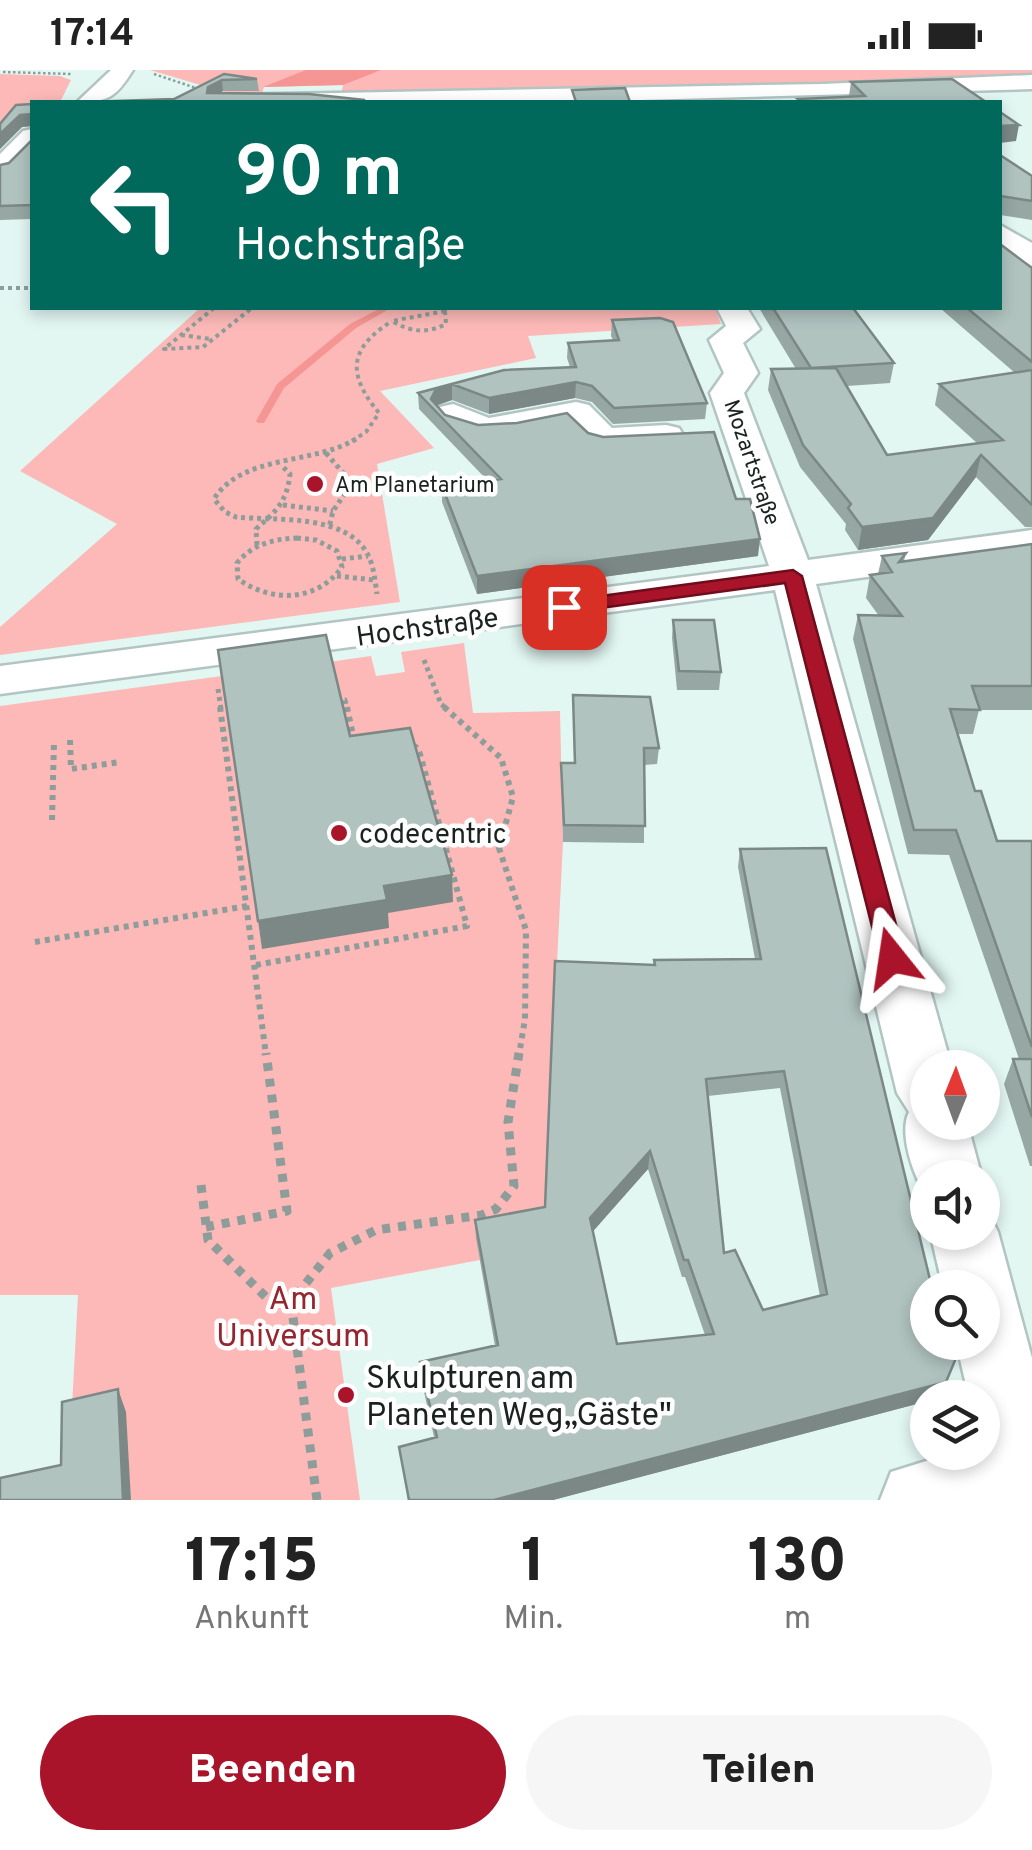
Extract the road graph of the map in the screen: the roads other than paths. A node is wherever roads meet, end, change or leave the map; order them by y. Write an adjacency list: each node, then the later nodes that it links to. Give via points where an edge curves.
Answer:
1 (122, 70): 3 (street, via 112,85)
2 (1032, 82): 5 (street)
3 (86, 87)
4 (696, 97): 5 (street); 6 (street)
5 (829, 97)
6 (421, 100)
7 (30, 139): 8 (street)
8 (5, 178)
9 (1002, 235): 10 (street)
10 (1032, 257)
11 (733, 310): 13 (street, Mozartstraße, via 744,329 725,340 741,374 728,393)
12 (453, 415): 14 (street, via 485,429 576,414)
13 (741, 432): 14 (street); 17 (street, Mozartstraße)
14 (603, 439): 15 (street)
15 (534, 456)
16 (1032, 542): 17 (street, Hochstraße)
17 (793, 576): 18 (street, Hochstraße); 19 (street, Mozartstraße)
18 (0, 680)
19 (917, 1050)
20 (997, 1360): 21 (street)
21 (1029, 1473): 22 (street)
22 (919, 1500)

